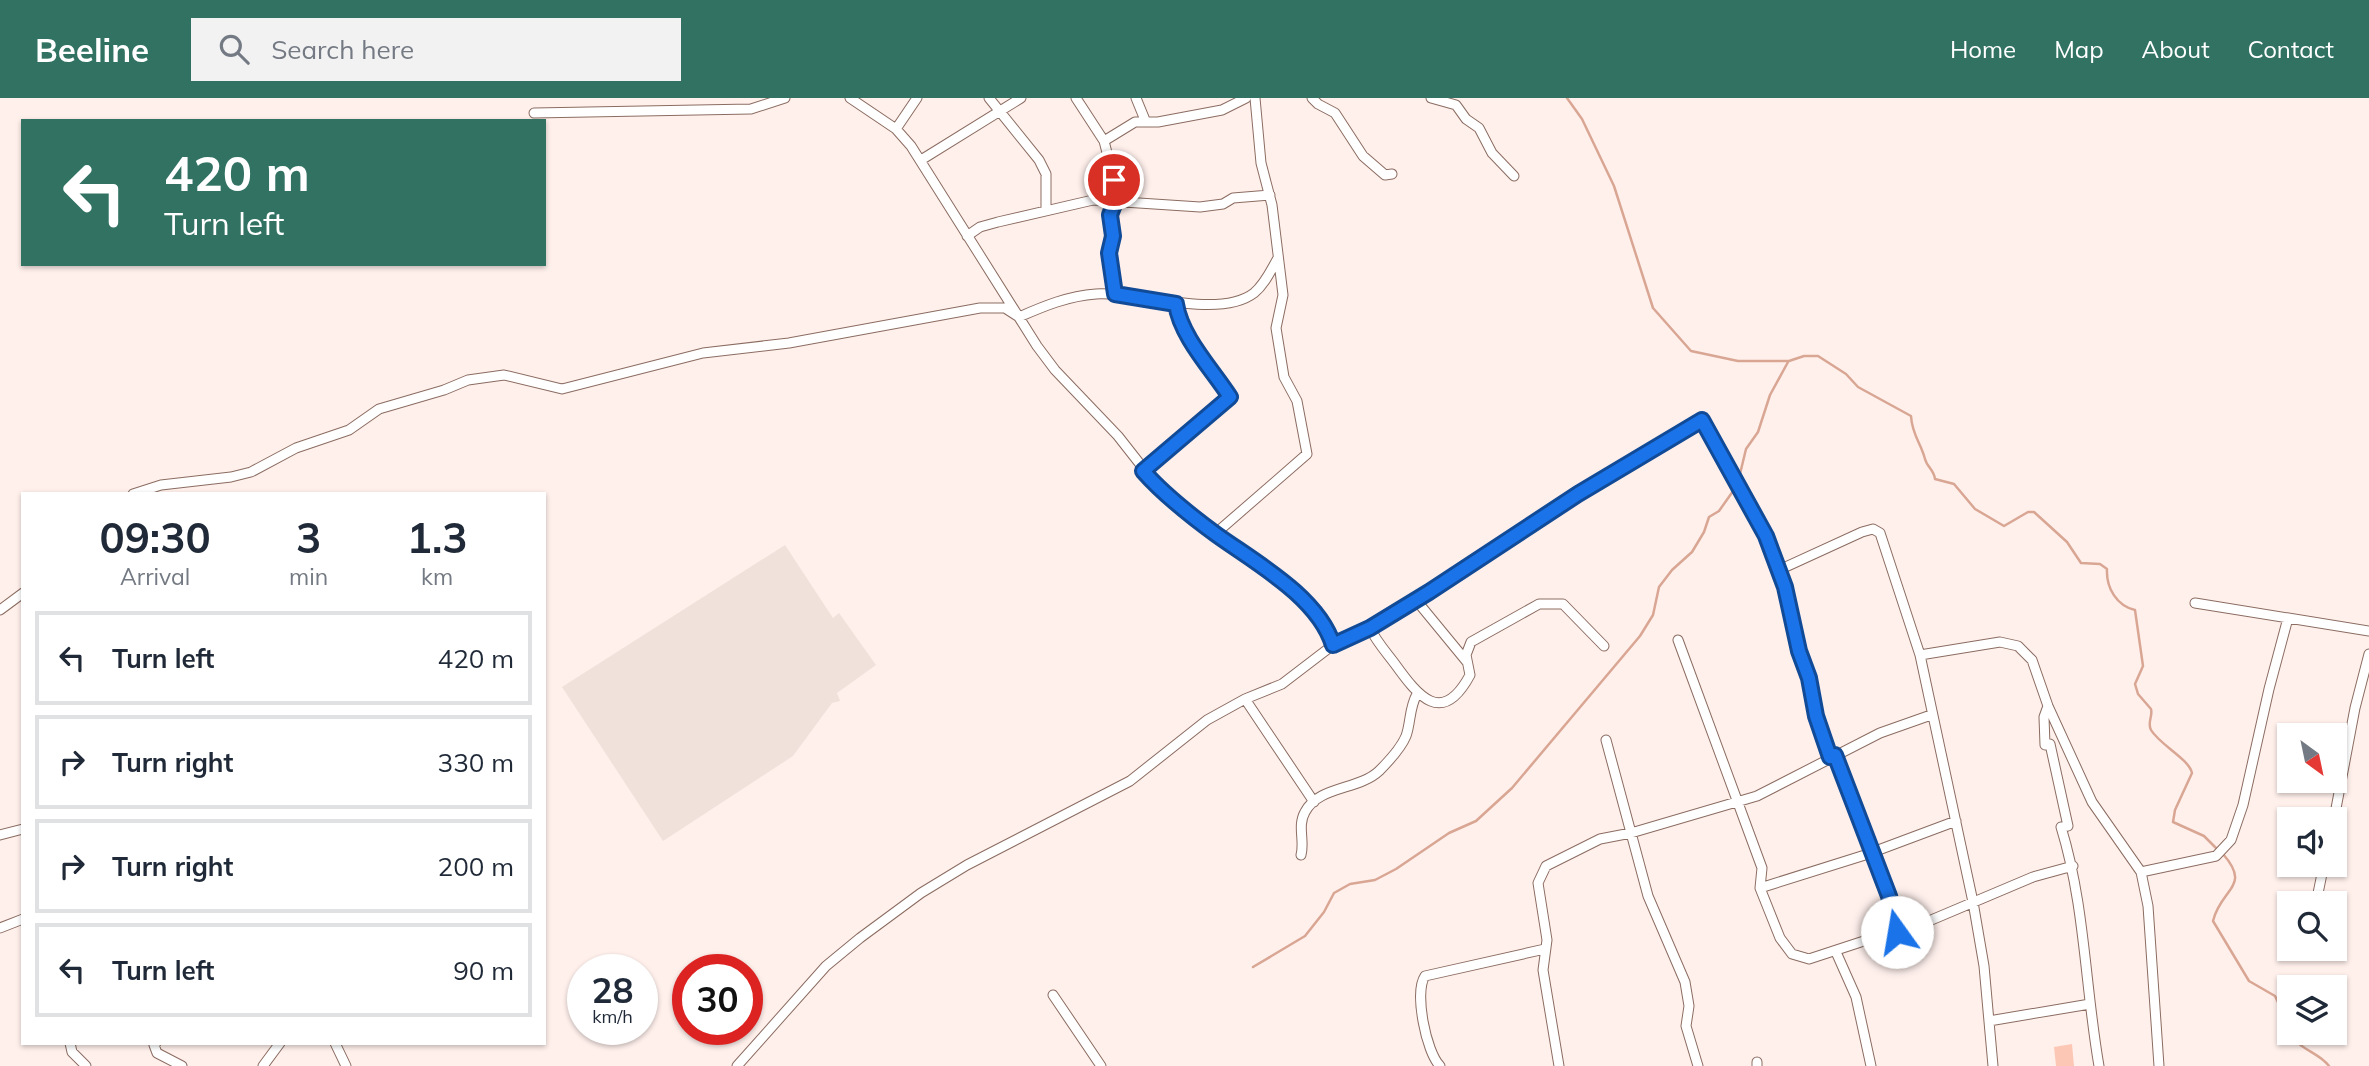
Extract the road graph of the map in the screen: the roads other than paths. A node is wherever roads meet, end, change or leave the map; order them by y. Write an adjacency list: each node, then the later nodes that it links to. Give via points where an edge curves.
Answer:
1 (785, 98): 13 (street, via 751,109)
2 (850, 98): 15 (street)
3 (917, 98): 15 (street)
4 (989, 98): 12 (street)
5 (1021, 98): 12 (street)
6 (1076, 98): 16 (street)
7 (1136, 98): 14 (street)
8 (1246, 98): 14 (street, via 1222,110)
9 (1255, 98): 20 (street, via 1261,163)
10 (1312, 98): 18 (street, via 1335,113 1363,156 1385,175)
11 (1431, 98): 19 (street, via 1456,105)
12 (1001, 111): 17 (street); 22 (street, via 1046,174)
13 (534, 113)
14 (1145, 121): 16 (street)
15 (896, 129): 17 (street)
16 (1104, 141): 21 (street)
17 (921, 160): 23 (street)
18 (1392, 174)
19 (1514, 176)
20 (1270, 195): 21 (street, via 1200,207); 24 (street)
21 (1116, 199): 22 (street); 25 (street, via 1110,215 1113,236 1109,253)
22 (1046, 208): 23 (street, via 980,227)
23 (967, 236): 27 (street)
24 (1278, 258): 26 (street, via 1264,283 1238,302); 30 (street, via 1283,295 1276,328 1284,377 1297,401 1307,454)
25 (1115, 294): 26 (street); 27 (street, via 1060,300)
26 (1176, 304): 28 (street, via 1192,341 1230,397)
27 (1019, 317): 28 (street, via 1055,370 1118,436); 29 (street, via 1005,308 947,313 703,353 562,389 504,375 468,380 379,409 349,430 296,448 251,471)
28 (1143, 471): 30 (street)
29 (139, 492)
30 (1215, 534): 40 (street, via 1305,601 1328,629)
31 (1779, 570): 33 (street, via 1766,536 1702,420); 43 (street, via 1862,532 1873,529 1880,533); 50 (street, via 1816,716)
32 (21, 594): 35 (street)
33 (1416, 600): 37 (street); 44 (street)
34 (2194, 603): 36 (street)
35 (0, 610)
36 (2288, 618): 38 (street); 61 (street, via 2235,831 2216,856)
37 (1370, 628): 40 (street); 45 (street)
38 (2369, 631)
39 (1678, 639): 52 (street)
40 (1333, 645): 46 (street, via 1282,684)
41 (1604, 646): 44 (street, via 1563,604 1539,604 1471,642)
42 (2369, 654): 53 (street)
43 (1920, 655): 47 (street, via 2000,642 2018,646 2032,660); 48 (street)
44 (1466, 662): 45 (street, via 1470,675 1456,695 1433,703)
45 (1417, 694): 51 (street, via 1410,707 1407,733 1378,772)
46 (1245, 699): 51 (street); 80 (street, via 1207,720 1130,780 921,893 842,951)
47 (2048, 706): 60 (street, via 2045,745 2050,744 2058,778 2068,826 2061,827); 61 (street, via 2092,802)
48 (1931, 715): 50 (street); 54 (street)
49 (1606, 740): 56 (street)
50 (1833, 756): 52 (street); 58 (street)
51 (1314, 802): 59 (street, via 1302,819)
52 (1736, 802): 56 (street); 62 (street, via 1762,868)
53 (2336, 807)
54 (1956, 821): 58 (street); 63 (street)
55 (21, 830): 57 (street)
56 (1631, 833): 67 (street, via 1600,839 1556,858 1542,870 1538,883); 84 (street, via 1654,912 1685,982 1686,1026)
57 (0, 835)
58 (1872, 852): 62 (street); 66 (street)
59 (1301, 855)
60 (2073, 866): 63 (street); 70 (street)
61 (2141, 872): 88 (street, via 2148,905)
62 (1760, 888): 68 (street, via 1780,938 1792,954 1808,959)
63 (1973, 902): 66 (street); 71 (street)
64 (21, 920): 65 (street)
65 (0, 928)
66 (1897, 932): 68 (street)
67 (1545, 949): 82 (street, via 1424,976 1424,1027); 83 (street, via 1543,970)
68 (1836, 952): 85 (street, via 1856,997)
69 (1053, 995): 81 (street)
70 (2090, 1004): 71 (street); 87 (street)
71 (1989, 1021): 86 (street)
72 (70, 1045): 76 (street)
73 (154, 1045): 77 (street, via 157,1053)
74 (279, 1045): 78 (street)
75 (336, 1045): 79 (street)
76 (86, 1066)
77 (183, 1066)
78 (263, 1066)
79 (345, 1066)
80 (737, 1066)
81 (1101, 1066)
82 (1440, 1066)
83 (1559, 1066)
84 (1698, 1066)
85 (1871, 1066)
86 (1993, 1066)
87 (2099, 1066)
88 (2159, 1066)

